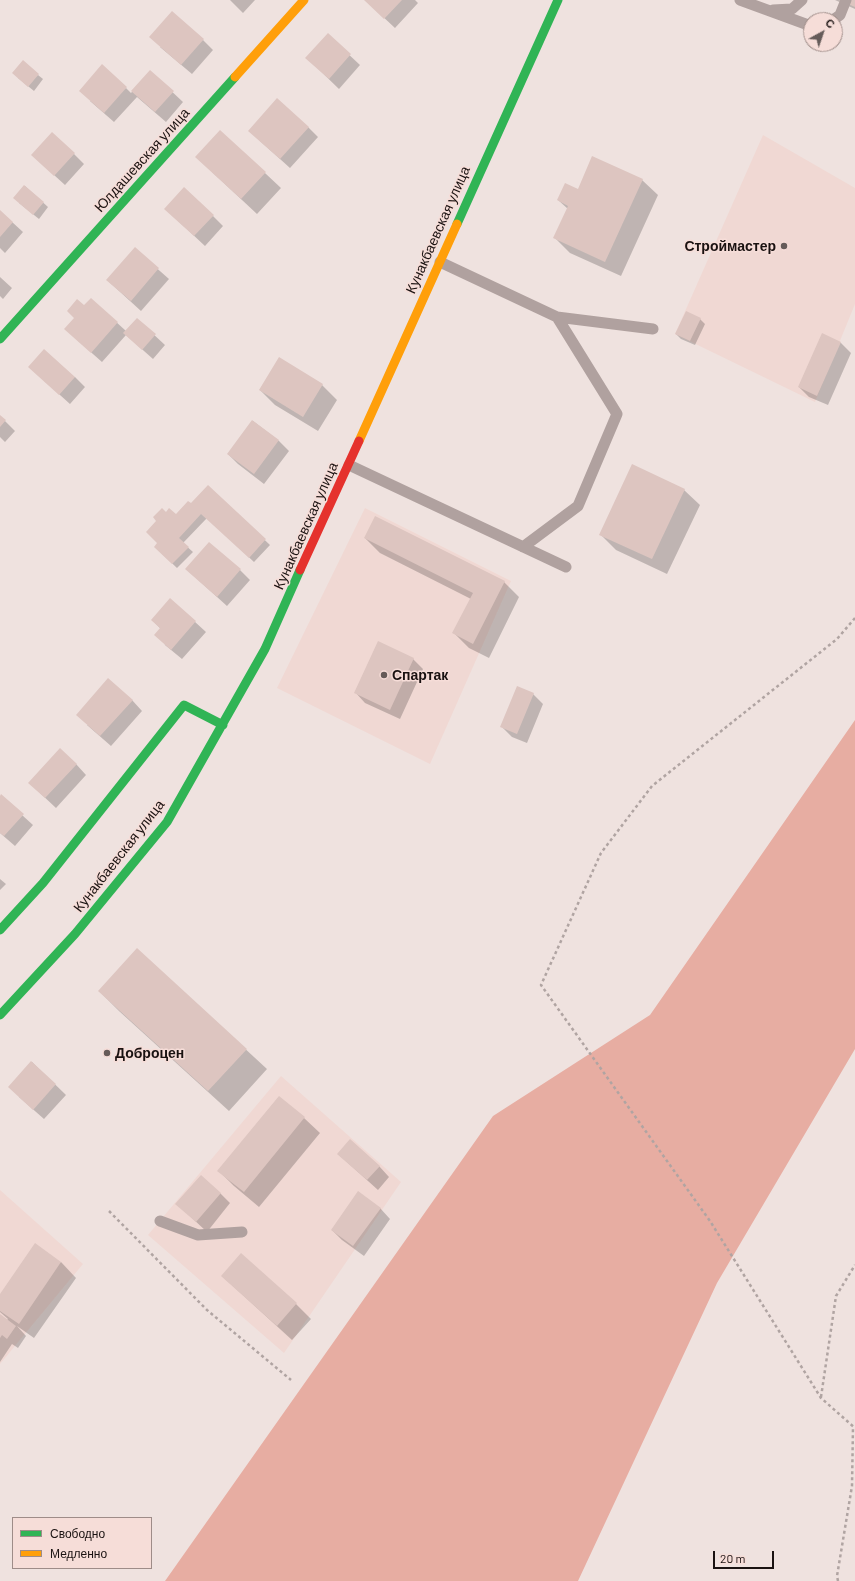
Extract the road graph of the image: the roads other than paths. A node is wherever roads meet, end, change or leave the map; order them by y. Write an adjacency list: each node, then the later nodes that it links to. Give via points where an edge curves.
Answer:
1 (304, 0): 12 (main road, Юлдашевская улица)
2 (558, 0): 9 (main road, Кунакбаевская улица)
3 (740, 0): 6 (lane)
4 (802, 0): 6 (lane, via 792,9)
5 (846, 0): 7 (lane)
6 (768, 11): 8 (lane)
7 (841, 12)
8 (803, 23)
9 (440, 262): 10 (lane); 13 (main road, Кунакбаевская улица)
10 (557, 317): 11 (lane); 14 (lane, via 617,414 578,506)
11 (653, 329)
12 (0, 339)
13 (348, 464): 14 (lane); 16 (main road, Кунакбаевская улица, via 265,649)
14 (524, 546): 15 (lane)
15 (566, 567)
16 (223, 725): 17 (main road, via 184,705 42,883); 18 (main road, Кунакбаевская улица, via 167,822 75,934)
17 (0, 930)
18 (0, 1015)
19 (160, 1221): 20 (lane, via 198,1235)
20 (242, 1232)

